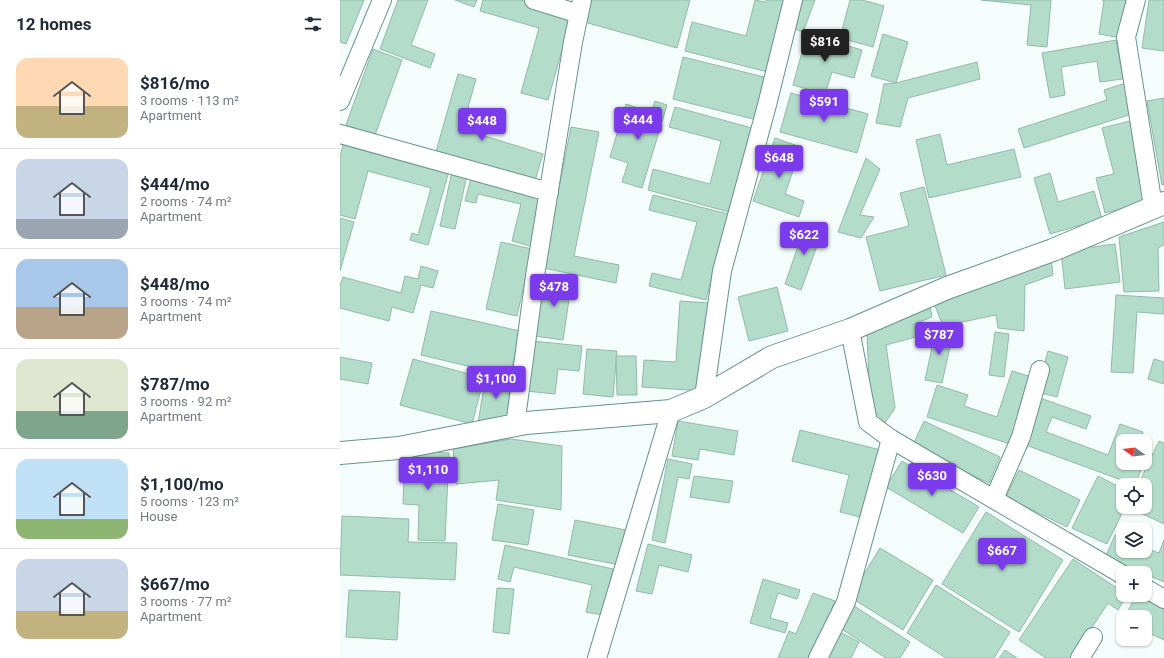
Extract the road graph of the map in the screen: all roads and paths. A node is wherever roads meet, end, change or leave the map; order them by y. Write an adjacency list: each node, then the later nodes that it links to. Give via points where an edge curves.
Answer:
1 (382, 0): 6 (street)
2 (534, 0): 5 (street)
3 (793, 0): 12 (street, via 722,270)
4 (1136, 0): 9 (street, via 1126,38)
5 (580, 7): 8 (street)
6 (340, 101)
7 (340, 134): 8 (street)
8 (549, 192): 14 (street)
9 (1159, 205): 10 (street, via 1053,250 947,288)
10 (850, 330): 12 (street, via 772,357); 15 (street, via 868,422)
11 (1040, 370): 17 (street, via 1021,438)
12 (704, 397): 13 (street)
13 (671, 411): 14 (street); 22 (street)
14 (515, 426): 16 (street, via 400,448)
15 (891, 439): 17 (street); 23 (street, via 846,602)
16 (340, 453)
17 (994, 499): 18 (street)
18 (1116, 571)
19 (1152, 592): 20 (street)
20 (1164, 599)
21 (1093, 637): 24 (street)
22 (597, 658)
23 (818, 658)
24 (1080, 658)

